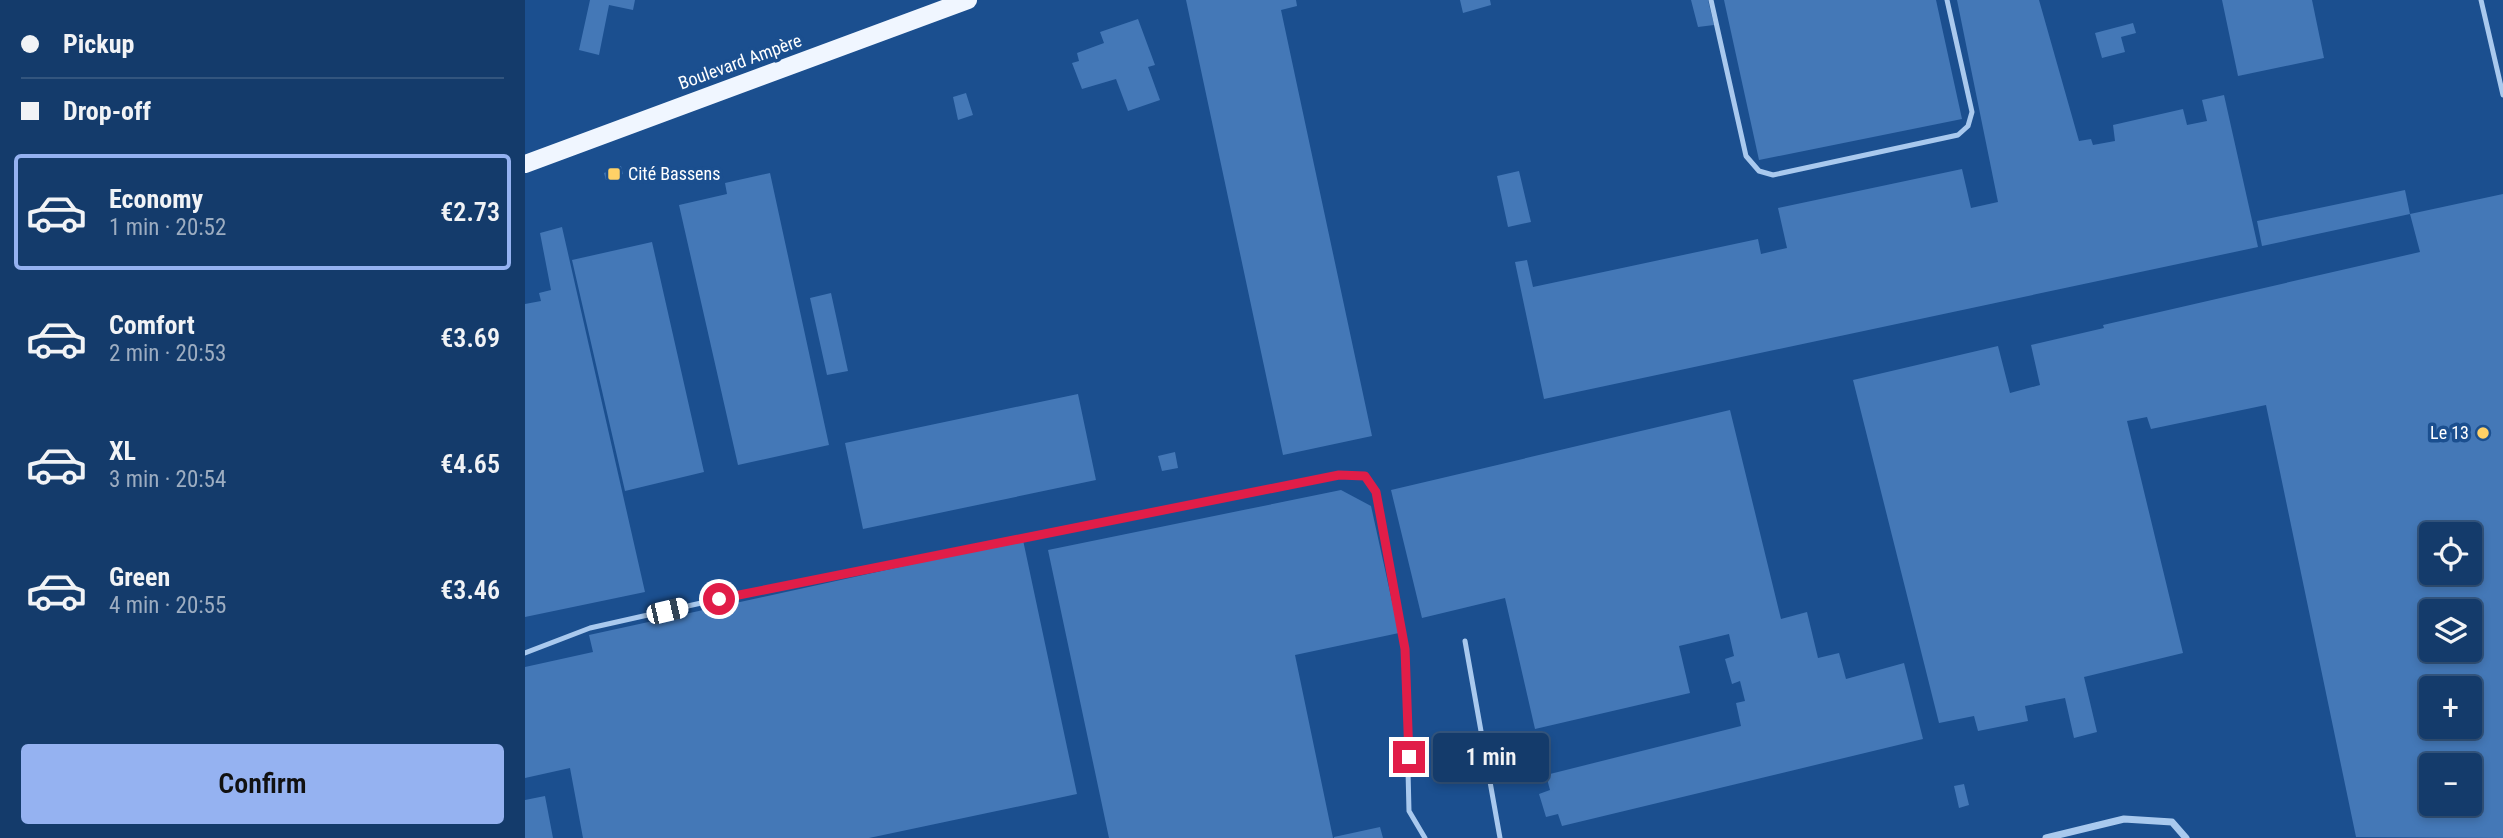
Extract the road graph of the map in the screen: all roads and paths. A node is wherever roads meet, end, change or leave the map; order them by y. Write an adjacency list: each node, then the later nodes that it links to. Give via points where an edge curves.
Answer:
1 (968, 0): 6 (main road, Boulevard Ampère)
2 (1711, 0): 3 (lane, via 1746,156 1759,171 1773,175 1930,143 1958,135 1968,126 1972,112)
3 (1947, 0)
4 (2481, 0): 5 (lane)
5 (2503, 95)
6 (525, 164)
7 (1465, 641): 10 (lane)
8 (525, 653): 9 (lane, via 590,628 719,599 1339,475 1365,476 1376,492 1405,649 1409,811)
9 (1425, 838)
10 (1500, 838)
11 (2046, 838): 12 (street, via 2124,819 2172,822)
12 (2186, 838)

